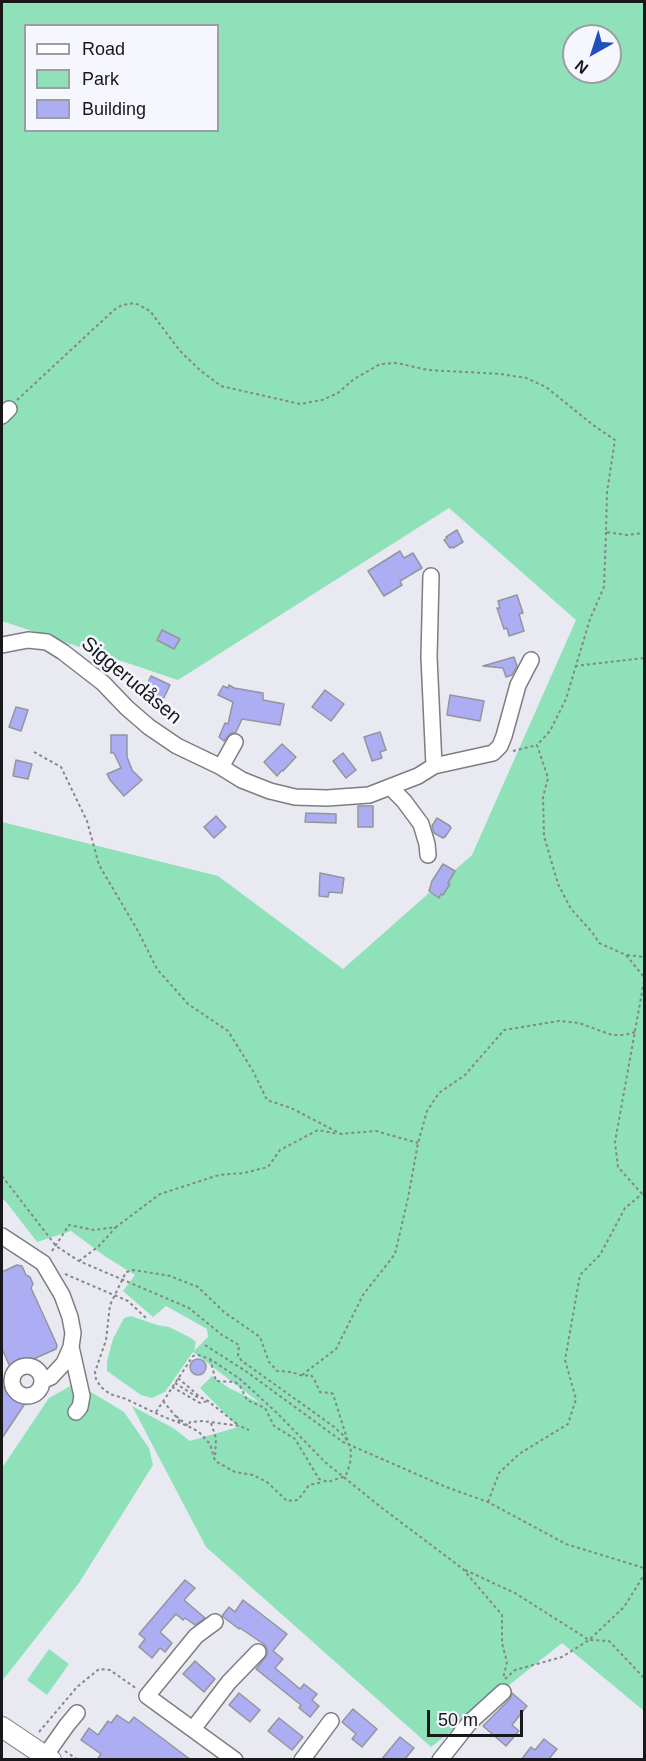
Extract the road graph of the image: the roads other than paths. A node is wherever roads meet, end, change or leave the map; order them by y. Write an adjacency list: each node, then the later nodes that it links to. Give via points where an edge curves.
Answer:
1 (431, 576): 5 (street, via 429,657)
2 (2, 645): 6 (street, Siggerudåsen, via 34,640 55,646 103,683 149,727 177,746)
3 (531, 660): 5 (street, Siggerudåsen, via 518,685 500,746 493,753)
4 (235, 742): 6 (street)
5 (434, 766): 7 (street, Siggerudåsen)
6 (221, 767): 7 (street, Siggerudåsen, via 242,780 295,797 369,795)
7 (390, 787): 8 (street, via 421,825)
8 (428, 855)
9 (2, 1236): 10 (street, via 43,1263 70,1317)
10 (72, 1347): 11 (street, via 64,1363); 12 (street, via 82,1396)
11 (42, 1381)
12 (76, 1412)
13 (215, 1622): 19 (street, via 196,1636 147,1696)
14 (258, 1652): 19 (street)
15 (502, 1692): 23 (street, via 470,1722)
16 (77, 1713): 20 (street)
17 (331, 1721): 22 (street)
18 (2, 1727): 20 (main road)
19 (193, 1729): 21 (street)
20 (38, 1751)
21 (235, 1760)
22 (302, 1760)
23 (440, 1760)

